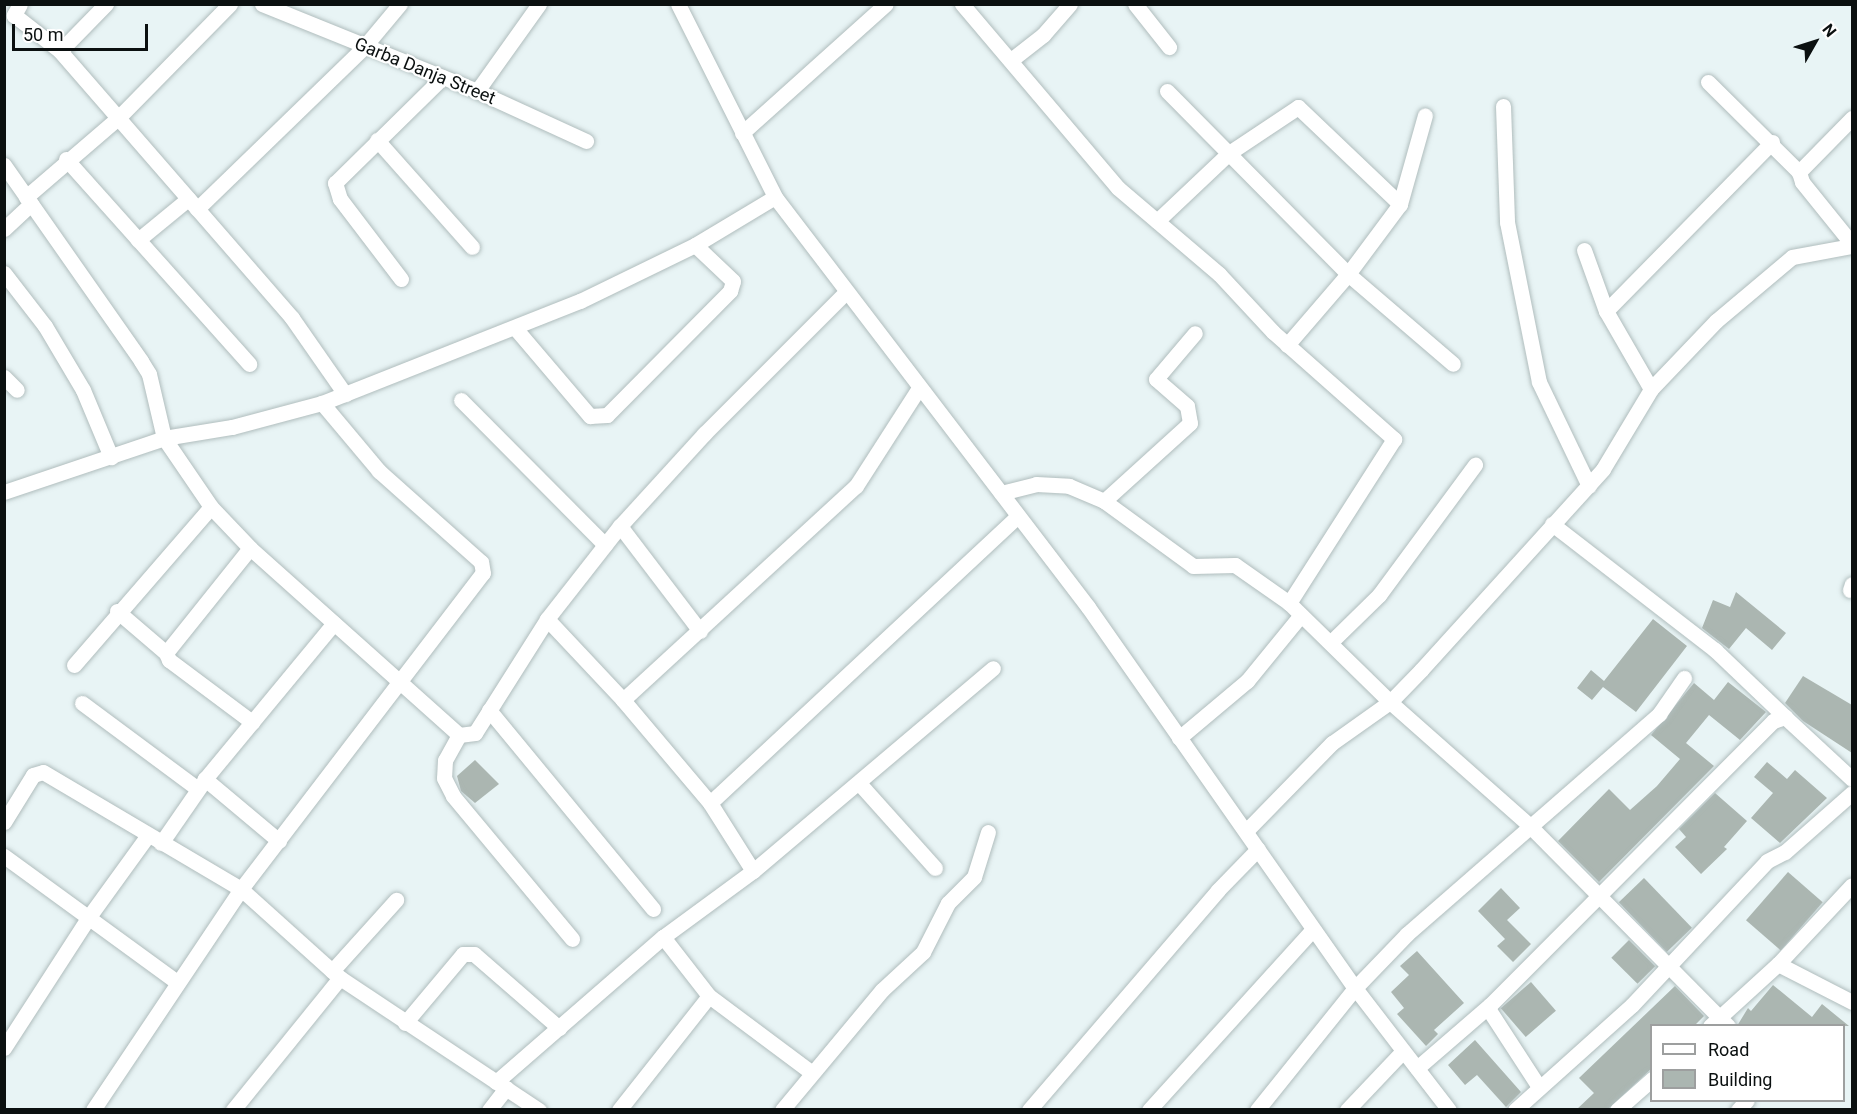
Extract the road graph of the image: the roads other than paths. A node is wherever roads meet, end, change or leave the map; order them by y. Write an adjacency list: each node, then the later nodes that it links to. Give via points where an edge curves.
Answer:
1 (20, 4): 14 (street, via 14,15)
2 (106, 4): 14 (street)
3 (230, 4): 22 (street)
4 (262, 4): 12 (street, Garba Danja Street)
5 (400, 4): 12 (street)
6 (539, 4): 18 (street)
7 (678, 4): 24 (street)
8 (886, 4): 24 (street)
9 (962, 4): 15 (street)
10 (1070, 4): 15 (street, via 1043,35)
11 (1135, 4): 13 (street)
12 (364, 47): 16 (street, Garba Danja Street); 34 (street)
13 (1169, 47)
14 (60, 51): 22 (street)
15 (1011, 60): 36 (street, via 1044,105 1118,188)
16 (443, 77): 18 (street, Garba Danja Street); 25 (street)
17 (1708, 82): 27 (street)
18 (477, 91): 26 (street, Garba Danja Street)
19 (1167, 91): 28 (street)
20 (1503, 106): 63 (street, via 1507,222 1539,382)
21 (1425, 115): 35 (street)
22 (118, 118): 29 (street); 34 (street)
23 (1852, 118): 31 (street)
24 (742, 133): 32 (street)
25 (377, 140): 41 (street); 45 (street, via 335,183 340,199)
26 (586, 141)
27 (1772, 142): 31 (street); 47 (street)
28 (1229, 153): 35 (street, via 1298,107); 36 (street); 44 (street)
29 (66, 159): 33 (street); 38 (street)
30 (4, 165): 33 (street)
31 (1799, 172): 40 (street, via 1802,182)
32 (774, 197): 39 (street); 46 (street)
33 (29, 200): 37 (street); 60 (street, via 149,374)
34 (192, 204): 38 (street); 57 (street, via 292,318)
35 (1400, 204): 44 (street)
36 (1157, 221): 50 (street, via 1219,274)
37 (4, 229)
38 (138, 240): 51 (street)
39 (695, 245): 48 (street); 48 (street, via 732,281 730,291 607,415 590,416)
40 (1852, 245): 55 (street, via 1792,257 1716,321)
41 (472, 247)
42 (1584, 250): 47 (street)
43 (4, 273): 61 (street, via 45,326 83,390)
44 (1348, 274): 50 (street); 52 (street)
45 (401, 279)
46 (846, 292): 54 (street); 70 (street, via 704,434)
47 (1606, 311): 55 (street)
48 (515, 328): 57 (street)
49 (1195, 333): 66 (street, via 1156,379 1187,405 1190,423)
50 (1287, 345): 73 (street, via 1394,439)
51 (249, 364)
52 (1453, 364)
53 (4, 377): 56 (street)
54 (919, 388): 65 (street); 78 (street, via 856,486)
55 (1651, 388): 63 (street, via 1603,470)
56 (17, 390)
57 (345, 394): 59 (street)
58 (461, 400): 71 (street)
59 (322, 403): 60 (street, via 232,427); 84 (street, via 379,471 484,568)
60 (164, 438): 61 (street); 67 (street)
61 (111, 457): 64 (street)
62 (1475, 465): 79 (street, via 1379,595)
63 (1588, 486): 69 (street)
64 (4, 492)
65 (1001, 494): 66 (street, via 1036,484 1069,486); 68 (street)
66 (1104, 501): 73 (street, via 1193,566 1235,565)
67 (211, 507): 72 (street); 74 (street)
68 (1018, 516): 92 (street, via 1146,686); 97 (street)
69 (1552, 524): 86 (street); 89 (street, via 1715,650)
70 (620, 525): 71 (street); 78 (street)
71 (605, 545): 76 (street)
72 (250, 548): 77 (street); 80 (street)
73 (1289, 603): 75 (street)
74 (117, 611): 80 (street); 81 (street)
75 (1300, 616): 79 (street); 92 (street, via 1247,681)
76 (547, 619): 85 (street); 88 (street)
77 (334, 623): 84 (street); 90 (street)
78 (700, 631): 85 (street)
79 (1332, 641): 86 (street)
80 (166, 653): 90 (street)
81 (74, 665)
82 (993, 668): 94 (street)
83 (1684, 678): 99 (street, via 1659,714)
84 (400, 683): 91 (street); 103 (street)
85 (624, 700): 97 (street)
86 (1390, 702): 99 (street); 100 (street, via 1332,743)
87 (82, 703): 95 (street)
88 (489, 710): 91 (street, via 475,733); 112 (street)
89 (1785, 717): 93 (street); 110 (street, via 1773,721)
90 (252, 722): 95 (street)
91 (459, 735): 116 (street, via 445,760 444,778 453,795)
92 (1179, 738): 100 (street)
93 (1852, 779)
94 (859, 783): 106 (street); 107 (street)
95 (202, 784): 102 (street); 103 (street)
96 (1852, 793): 117 (street, via 1785,852 1767,861 1742,892)
97 (710, 803): 107 (street)
98 (4, 822): 102 (street, via 37,771)
99 (1529, 825): 110 (street); 121 (street, via 1407,934)
100 (1246, 831): 104 (street)
101 (988, 832): 131 (street, via 974,877 948,903 923,952 882,990)
102 (154, 839): 109 (street); 113 (street)
103 (279, 841): 109 (street)
104 (1258, 849): 114 (street); 141 (street, via 1218,890)
105 (4, 856): 113 (street)
106 (935, 868)
107 (753, 871): 115 (street)
108 (1851, 888): 118 (street)
109 (241, 890): 119 (street); 120 (street)
110 (1601, 895): 117 (street); 124 (street)
111 (396, 900): 119 (street)
112 (653, 909)
113 (88, 918): 120 (street); 128 (street)
114 (1313, 929): 121 (street); 142 (street)
115 (663, 937): 122 (street); 127 (street)
116 (572, 939)
117 (1671, 963): 126 (street); 134 (street, via 1632,1005)
118 (1778, 964): 123 (street); 126 (street)
119 (336, 974): 125 (street); 136 (street)
120 (178, 984): 135 (street)
121 (1355, 988): 129 (street); 143 (street)
122 (709, 996): 131 (street); 139 (street)
123 (1852, 1002)
124 (1490, 1005): 130 (street); 134 (street, via 1489,1010)
125 (405, 1023): 127 (street, via 463,954 474,954); 133 (street)
126 (1719, 1023)
127 (559, 1028): 133 (street)
128 (4, 1047)
129 (1403, 1051): 130 (street); 144 (street)
130 (1417, 1068): 145 (street)
131 (811, 1072): 140 (street)
132 (1650, 1081): 147 (street)
133 (501, 1085): 137 (street); 138 (street)
134 (1539, 1087): 146 (street)
135 (93, 1110)
136 (233, 1110)
137 (489, 1110)
138 (539, 1110)
139 (619, 1110)
140 (782, 1110)
141 (1029, 1110)
142 (1149, 1110)
143 (1257, 1110)
144 (1347, 1110)
145 (1449, 1110)
146 (1515, 1110)
147 (1617, 1110)

